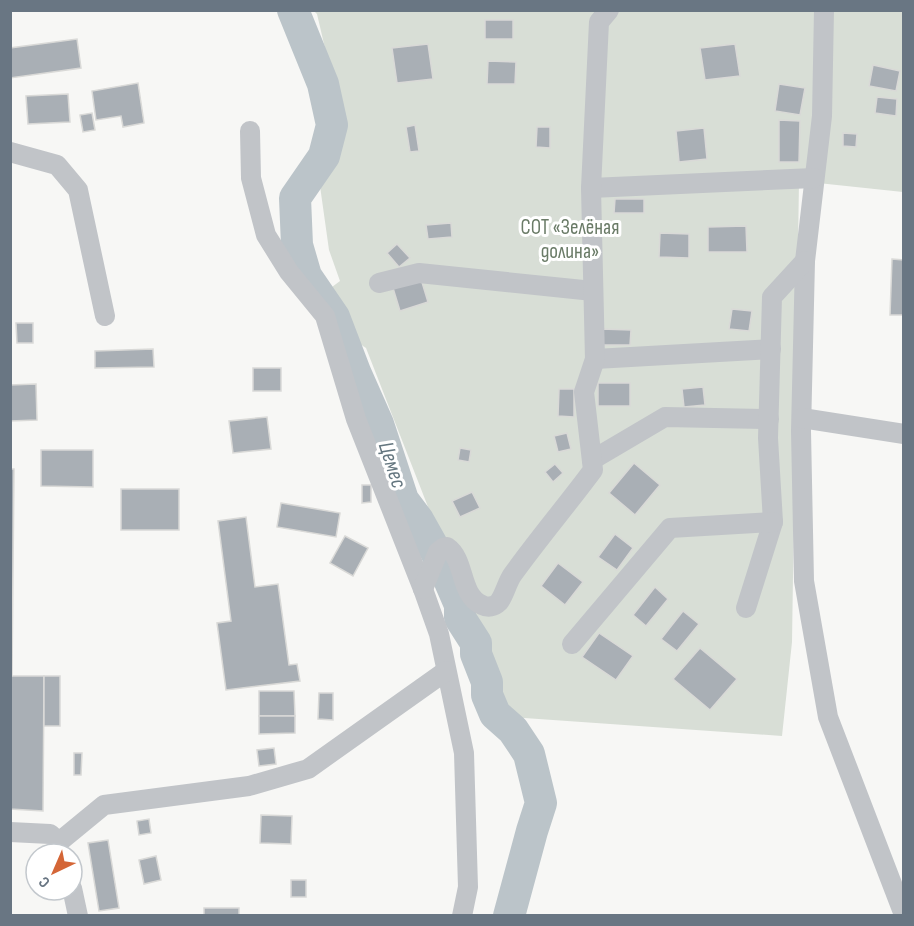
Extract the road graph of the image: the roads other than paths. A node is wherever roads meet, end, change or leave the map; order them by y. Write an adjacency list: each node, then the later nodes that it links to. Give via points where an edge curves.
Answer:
1 (609, 10): 6 (lane, via 599,22)
2 (824, 10): 5 (lane, via 822,116)
3 (250, 130): 18 (lane, via 251,178 266,236 289,272 326,316 356,419)
4 (10, 152): 10 (lane, via 57,165 78,190)
5 (814, 178): 6 (lane); 7 (lane)
6 (591, 189): 9 (lane)
7 (806, 261): 11 (lane, via 772,297); 13 (lane)
8 (379, 283): 9 (lane, via 419,273)
9 (593, 291): 12 (lane)
10 (105, 316)
11 (771, 349): 12 (lane); 14 (lane)
12 (595, 359): 16 (lane, via 584,392)
13 (802, 418): 15 (lane); 26 (lane, via 804,580 828,717)
14 (769, 419): 16 (lane, via 665,417); 17 (lane)
15 (903, 434)
16 (592, 460): 18 (lane, via 593,470 512,576 498,604 480,604 470,594 453,551 447,547 438,552)
17 (773, 522): 19 (lane); 20 (lane, via 670,528)
18 (426, 582): 21 (lane)
19 (746, 608)
20 (572, 644)
21 (446, 671): 24 (lane, via 308,769 249,786 104,805); 25 (lane, via 464,753 468,887)
22 (10, 832): 23 (lane, via 50,834)
23 (56, 842)
24 (67, 842)
25 (462, 915)
26 (903, 915)

